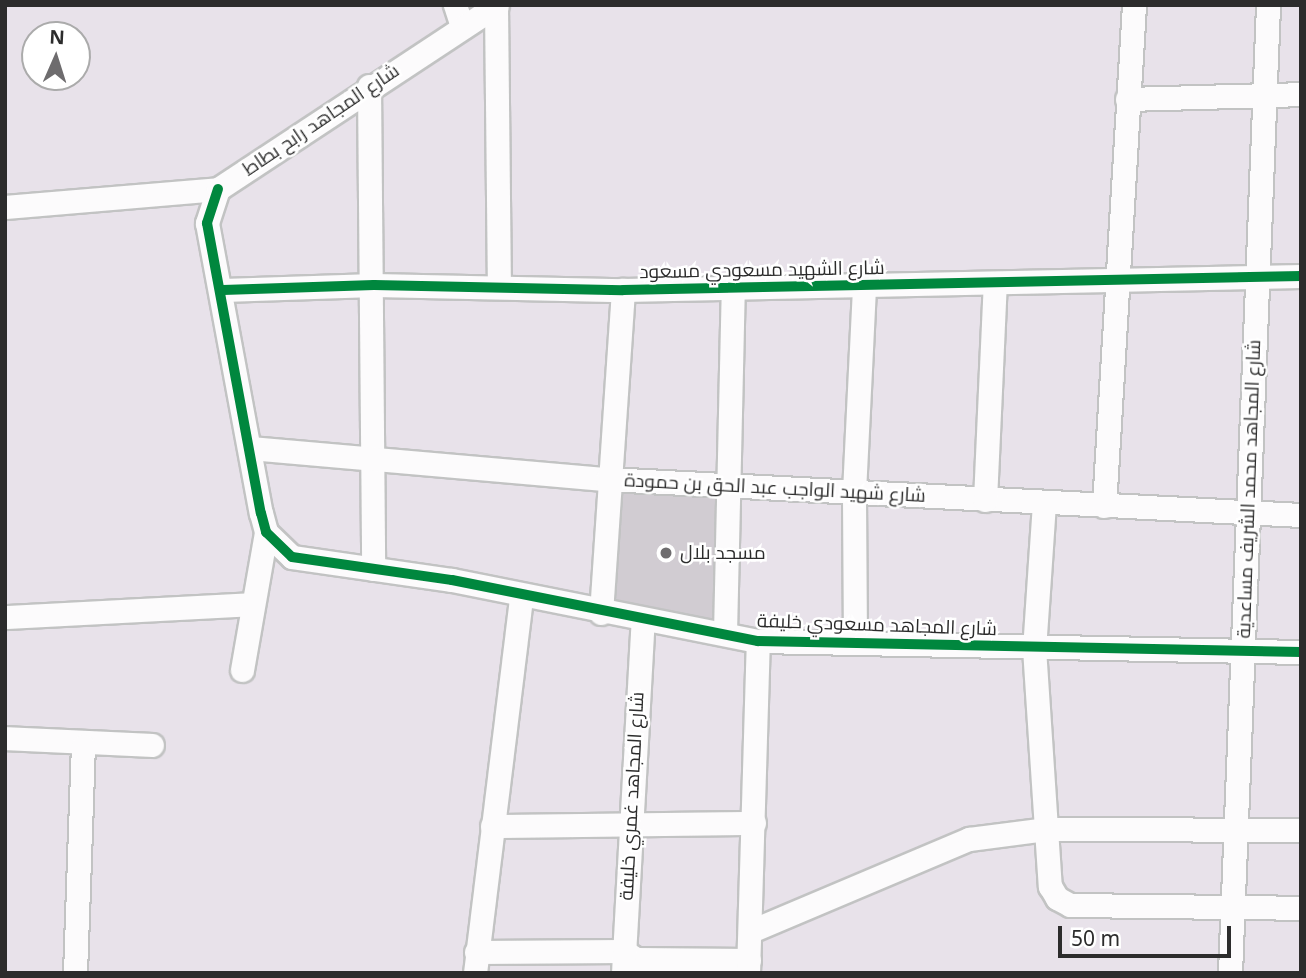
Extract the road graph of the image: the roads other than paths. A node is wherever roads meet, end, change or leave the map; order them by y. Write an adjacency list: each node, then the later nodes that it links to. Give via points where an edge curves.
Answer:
1 (1134, 5): 8 (street)
2 (1268, 5): 7 (street, شارع المجاهد محمد الشريف مساعدية)
3 (497, 6): 4 (street, شارع المجاهد رابح بطاط); 17 (street)
4 (458, 16): 5 (street, شارع المجاهد رابح بطاط)
5 (369, 86): 9 (street, شارع المجاهد رابح بطاط); 15 (street)
6 (1301, 94): 7 (street)
7 (1264, 95): 8 (street); 11 (street, شارع المجاهد محمد الشريف مساعدية)
8 (1126, 99): 13 (street)
9 (218, 189): 10 (street, شارع المجاهد رابح بطاط); 19 (street, via 207,223)
10 (5, 207)
11 (1256, 276): 12 (street, شارع الشهيد مسعودي مسعود); 13 (street, شارع الشهيد مسعودي مسعود); 29 (street, شارع المجاهد محمد الشريف مساعدية)
12 (1301, 276)
13 (1113, 280): 14 (street, شارع الشهيد مسعودي مسعود); 28 (street)
14 (995, 283): 16 (street, شارع الشهيد مسعودي مسعود); 26 (street)
15 (374, 285): 17 (street, شارع الشهيد مسعودي مسعود); 19 (street, شارع الشهيد مسعودي مسعود); 22 (street)
16 (864, 286): 18 (street, شارع الشهيد مسعودي مسعود); 25 (street)
17 (499, 288): 20 (street, شارع الشهيد مسعودي مسعود)
18 (733, 289): 20 (street, شارع الشهيد مسعودي مسعود); 24 (street)
19 (223, 290): 21 (street)
20 (623, 290): 23 (street)
21 (250, 448): 22 (street, شارع شهيد الواجب عبد الحق بن حمودة); 31 (street)
22 (374, 460): 23 (street, شارع شهيد الواجب عبد الحق بن حمودة); 32 (street)
23 (607, 479): 24 (street, شارع شهيد الواجب عبد الحق بن حمودة); 35 (street)
24 (727, 485): 25 (street, شارع شهيد الواجب عبد الحق بن حمودة); 38 (street)
25 (853, 492): 26 (street, شارع شهيد الواجب عبد الحق بن حمودة); 40 (street)
26 (985, 500): 27 (street, شارع شهيد الواجب عبد الحق بن حمودة)
27 (1044, 503): 28 (street, شارع شهيد الواجب عبد الحق بن حمودة); 41 (street)
28 (1104, 506): 29 (street, شارع شهيد الواجب عبد الحق بن حمودة)
29 (1248, 512): 30 (street, شارع شهيد الواجب عبد الحق بن حمودة); 42 (street, شارع المجاهد محمد الشريف مساعدية)
30 (1301, 514)
31 (266, 532): 32 (street, شارع المجاهد مسعودي خليفة, via 292,557); 34 (street)
32 (373, 569): 33 (street, شارع المجاهد مسعودي خليفة)
33 (521, 596): 35 (street, شارع المجاهد مسعودي خليفة); 50 (street)
34 (253, 604): 36 (street); 44 (street)
35 (601, 613): 37 (street, شارع المجاهد مسعودي خليفة)
36 (5, 617)
37 (643, 620): 38 (street, شارع المجاهد مسعودي خليفة); 48 (street, شارع المجاهد غمري خليفة)
38 (725, 633): 39 (street, شارع المجاهد مسعودي خليفة)
39 (758, 641): 40 (street, شارع المجاهد مسعودي خليفة); 49 (street)
40 (855, 641): 41 (street, شارع المجاهد مسعودي خليفة)
41 (1034, 648): 42 (street, شارع المجاهد مسعودي خليفة); 52 (street)
42 (1243, 650): 43 (street, شارع المجاهد مسعودي خليفة); 51 (street, شارع المجاهد محمد الشريف مساعدية)
43 (1301, 652)
44 (242, 670)
45 (5, 738): 47 (street)
46 (152, 745): 47 (street)
47 (83, 746): 60 (street)
48 (629, 821): 49 (street); 50 (street); 58 (street, شارع المجاهد غمري خليفة)
49 (754, 823): 56 (street)
50 (492, 825): 57 (street)
51 (1236, 828): 52 (street); 53 (street); 54 (street, شارع المجاهد محمد الشريف مساعدية)
52 (1047, 829): 54 (street, via 1050,886 1070,905); 56 (street, via 970,839 922,854)
53 (1301, 830)
54 (1232, 908): 55 (street); 61 (street, شارع المجاهد محمد الشريف مساعدية)
55 (1301, 908)
56 (751, 931): 59 (street)
57 (475, 962): 58 (street)
58 (624, 962): 59 (street)
59 (748, 966)
60 (75, 973)
61 (1230, 973)

